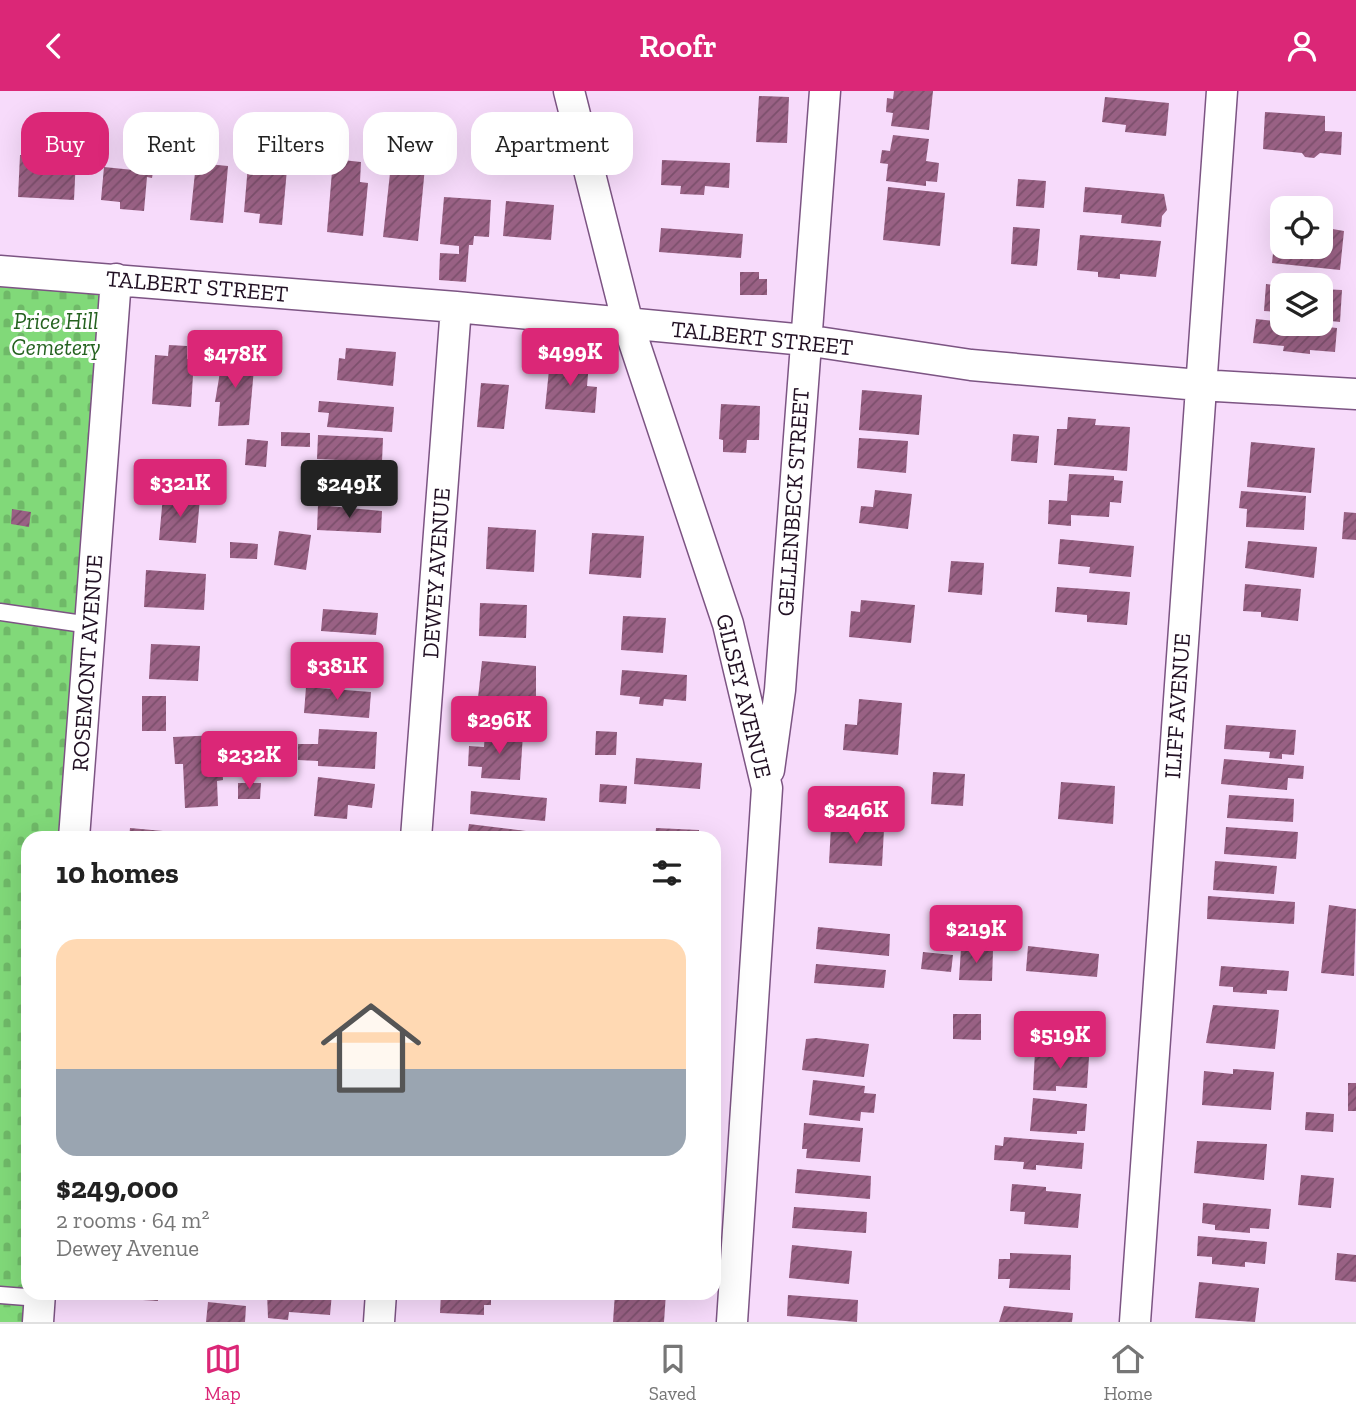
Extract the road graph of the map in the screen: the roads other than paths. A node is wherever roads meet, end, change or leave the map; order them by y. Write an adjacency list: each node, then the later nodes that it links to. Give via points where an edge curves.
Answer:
1 (569, 91): 7 (street, GILSEY AVENUE)
2 (825, 91): 8 (street, GELLENBECK STREET)
3 (1222, 91): 9 (street, ILIFF AVENUE)
4 (0, 271): 5 (street, TALBERT STREET)
5 (116, 279): 6 (street, TALBERT STREET); 12 (street, ROSEMONT AVENUE)
6 (456, 307): 7 (street, TALBERT STREET); 15 (street, DEWEY AVENUE)
7 (628, 324): 8 (street, TALBERT STREET); 13 (street, GILSEY AVENUE, via 728,624)
8 (805, 340): 9 (street, TALBERT STREET, via 971,365); 13 (street, GELLENBECK STREET, via 780,690)
9 (1199, 385): 10 (street, TALBERT STREET); 23 (street, ILIFF AVENUE)
10 (1356, 394)
11 (0, 612): 12 (lane)
12 (90, 625): 14 (street, ROSEMONT AVENUE)
13 (767, 788): 22 (street, GILSEY AVENUE)
14 (75, 831)
15 (417, 831)
16 (0, 1295): 17 (lane)
17 (21, 1300)
18 (22, 1300): 20 (lane)
19 (381, 1300): 21 (street)
20 (39, 1304)
21 (379, 1322)
22 (732, 1322)
23 (1135, 1322)

